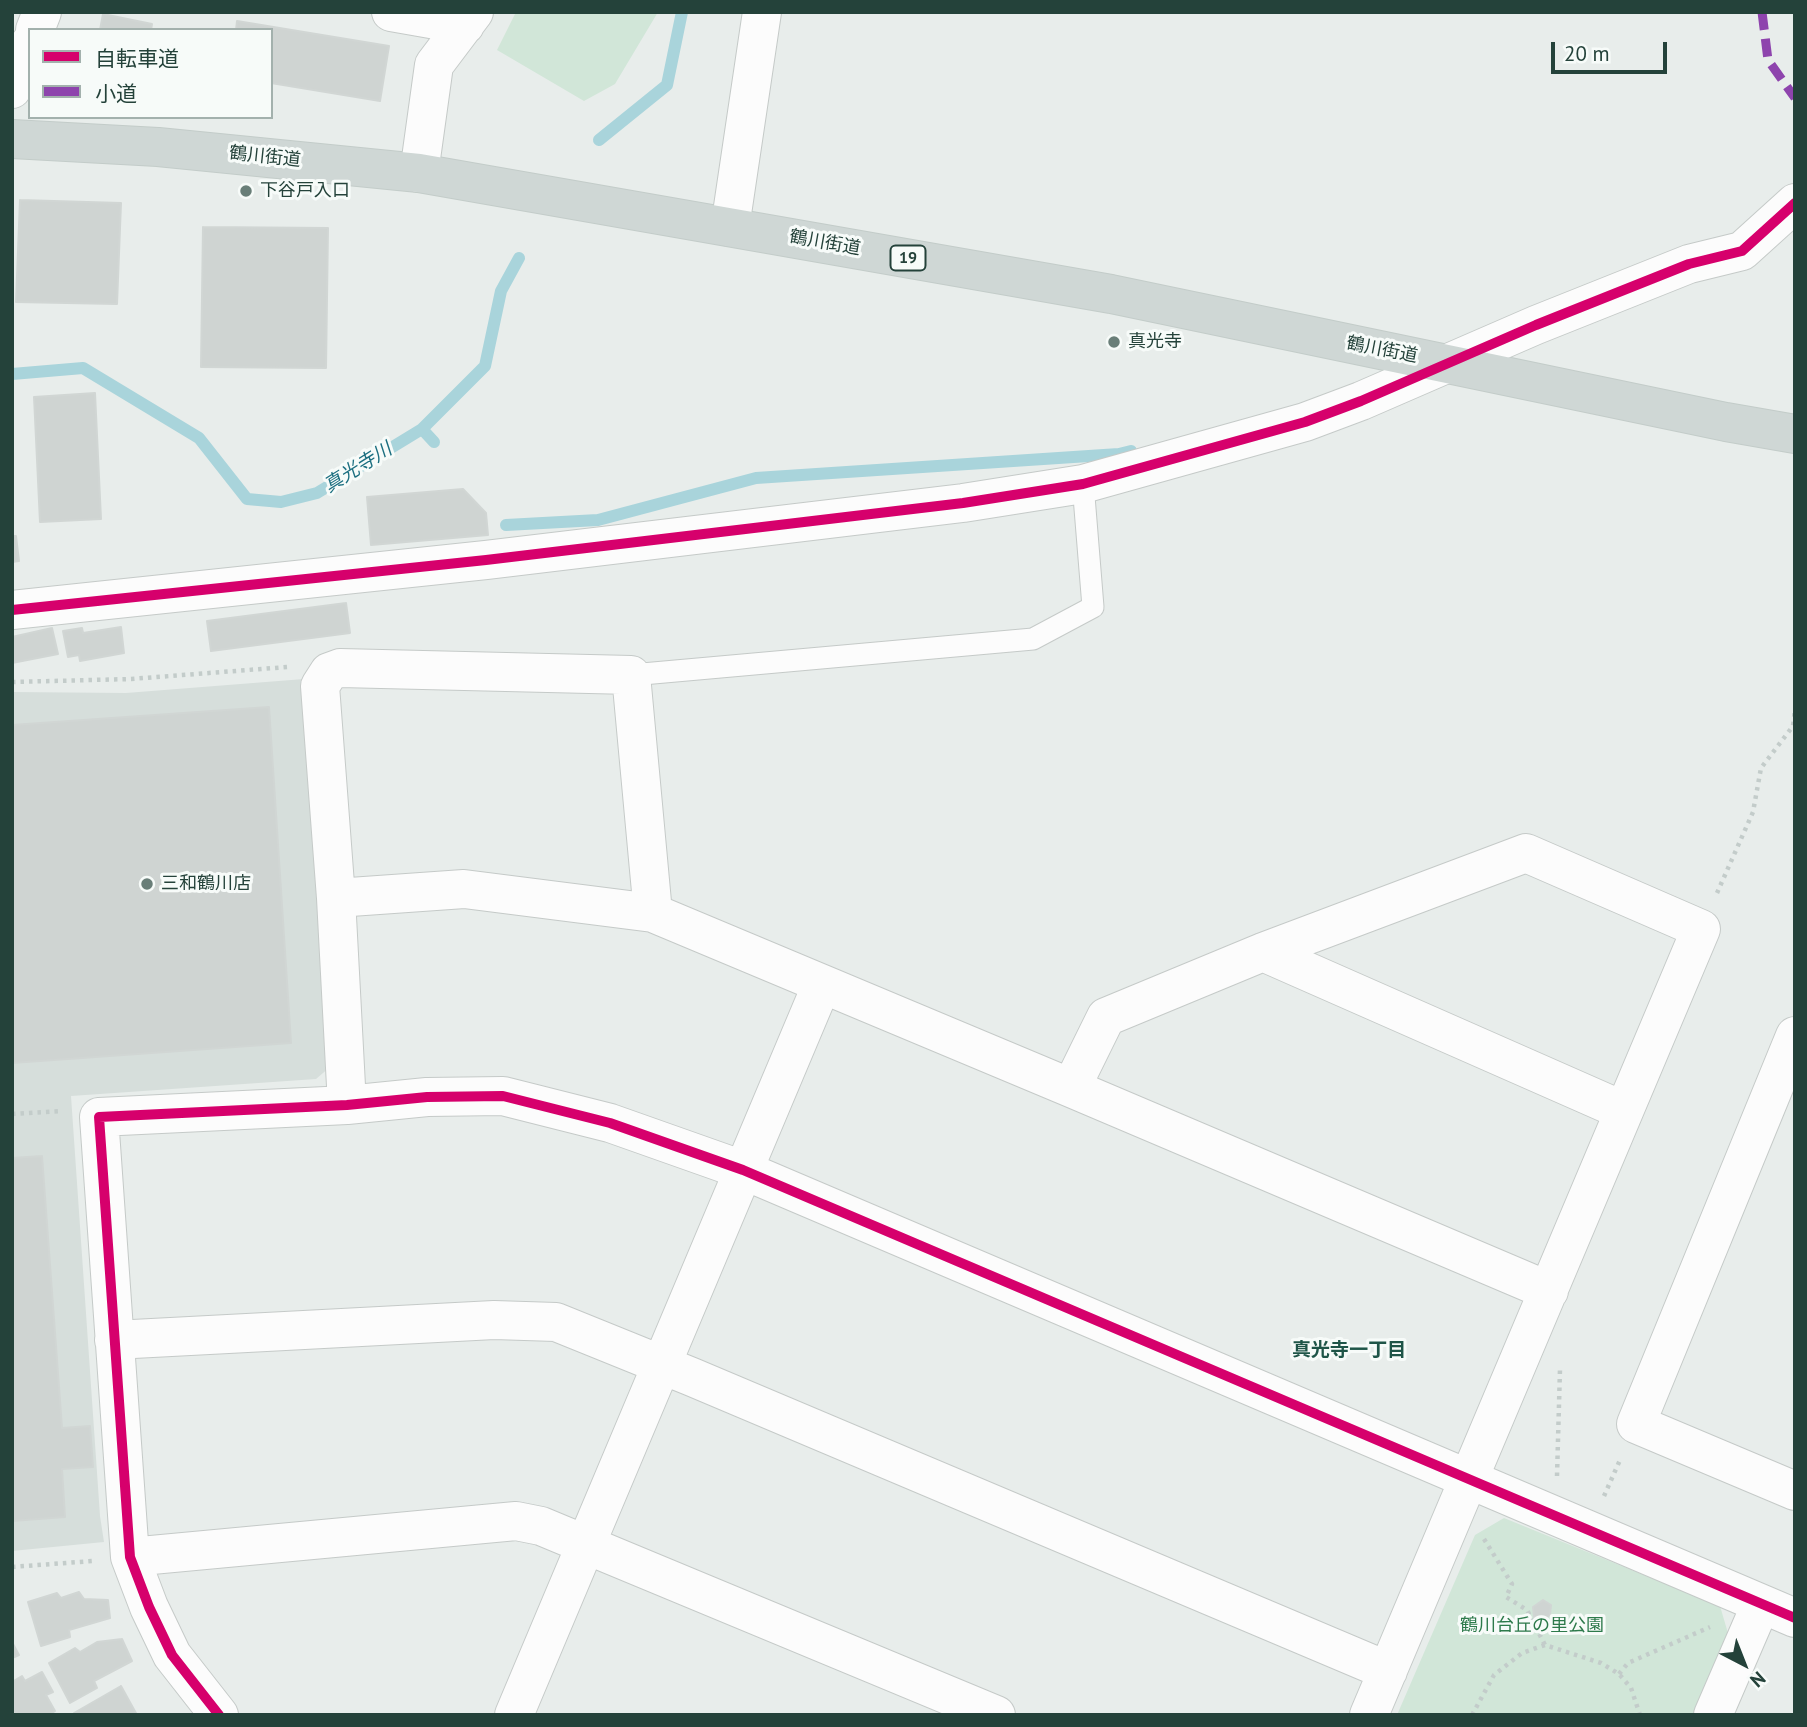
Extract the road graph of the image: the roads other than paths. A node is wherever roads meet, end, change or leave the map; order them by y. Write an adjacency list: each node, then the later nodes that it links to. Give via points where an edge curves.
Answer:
1 (391, 12): 3 (street)
2 (762, 12): 9 (street)
3 (470, 19): 7 (street, via 434,65)
4 (28, 48): 5 (street)
5 (12, 89)
6 (12, 139): 7 (main road, 鶴川街道 / 19, via 158,147)
7 (419, 173): 9 (main road, 鶴川街道 / 19)
8 (1792, 214): 10 (street, via 1742,251 1689,264)
9 (730, 226): 10 (main road, 鶴川街道 / 19, via 1111,294)
10 (1449, 364): 11 (main road, 鶴川街道 / 19); 12 (street, via 1305,422)
11 (1795, 434)
12 (1083, 484): 13 (street, via 963,503 513,557); 14 (lane, via 1093,607 1033,639)
13 (12, 610)
14 (631, 675): 15 (street, via 341,668 329,672 320,686); 16 (street)
15 (336, 898): 16 (street, via 464,889); 21 (street)
16 (653, 913): 18 (street)
17 (1263, 952): 20 (street, via 1106,1017); 22 (street); 22 (street, via 1526,853 1701,929)
18 (822, 984): 20 (street); 23 (street)
19 (1795, 1036): 28 (street, via 1636,1424)
20 (1071, 1088): 24 (street)
21 (347, 1105): 23 (street, via 503,1096 610,1123); 25 (street, via 99,1117)
22 (1624, 1111): 24 (street)
23 (743, 1170): 26 (street); 27 (street)
24 (1549, 1291): 27 (street)
25 (114, 1340): 26 (street, via 494,1320 556,1322); 30 (street)
26 (662, 1365): 29 (street); 32 (street)
27 (1469, 1479): 31 (street); 32 (street)
28 (1795, 1491)
29 (586, 1545): 30 (street, via 516,1521); 34 (street); 35 (street)
30 (114, 1559): 33 (street, via 149,1607 173,1655)
31 (1768, 1618): 37 (street)
32 (1388, 1671): 36 (street)
33 (219, 1715)
34 (514, 1715)
35 (996, 1715)
36 (1369, 1715)
37 (1713, 1715)

